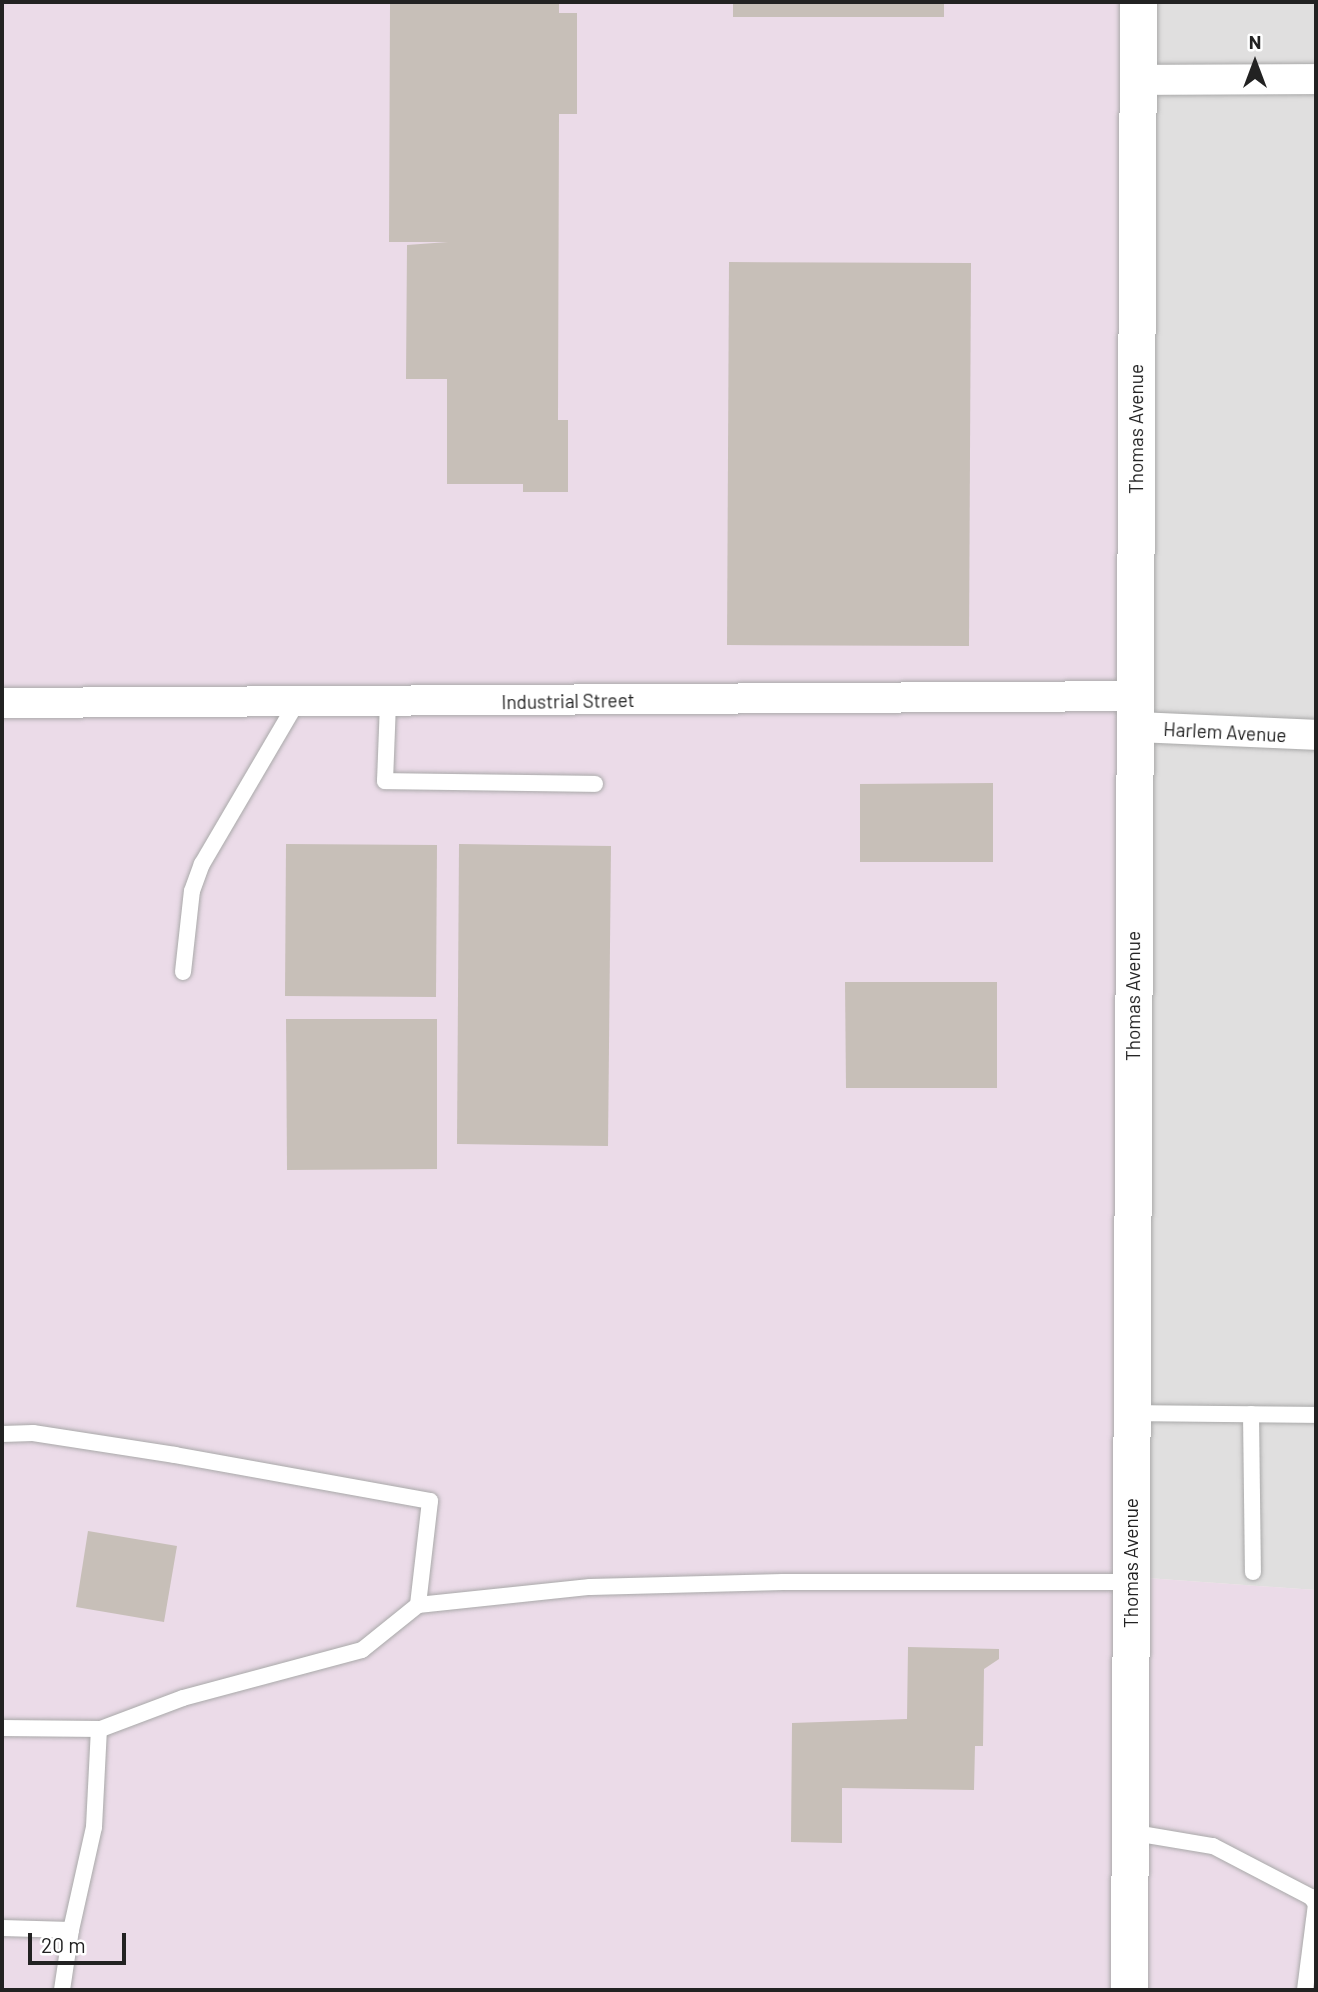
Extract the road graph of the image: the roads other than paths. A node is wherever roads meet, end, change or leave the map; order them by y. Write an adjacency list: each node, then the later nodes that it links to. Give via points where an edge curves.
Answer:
1 (1138, 2): 3 (street, Thomas Avenue)
2 (1316, 79): 3 (street)
3 (1137, 80): 7 (street, Thomas Avenue)
4 (2, 703): 6 (street, Industrial Street)
5 (388, 703): 6 (street, Industrial Street); 7 (street, Industrial Street); 9 (lane, via 385,781)
6 (296, 704): 10 (lane, via 202,864 192,891)
7 (1135, 712): 8 (street, Harlem Avenue); 11 (street, Thomas Avenue)
8 (1316, 735)
9 (595, 784)
10 (183, 972)
11 (1131, 1413): 12 (lane); 16 (street, Thomas Avenue)
12 (1251, 1414): 13 (lane); 15 (lane)
13 (1316, 1415)
14 (2, 1434): 17 (lane, via 33,1433 175,1455 430,1501)
15 (1254, 1572)
16 (1131, 1581): 17 (lane, via 783,1581 590,1587); 20 (street, Thomas Avenue)
17 (418, 1605): 19 (lane, via 362,1650 183,1698)
18 (2, 1728): 19 (lane)
19 (99, 1729): 23 (lane, via 94,1827)
20 (1129, 1832): 21 (lane, via 1213,1846 1311,1896); 25 (street, Thomas Avenue)
21 (1316, 1904): 26 (lane)
22 (2, 1927): 23 (lane)
23 (71, 1930): 24 (lane)
24 (62, 1990)
25 (1129, 1990)
26 (1305, 1990)

